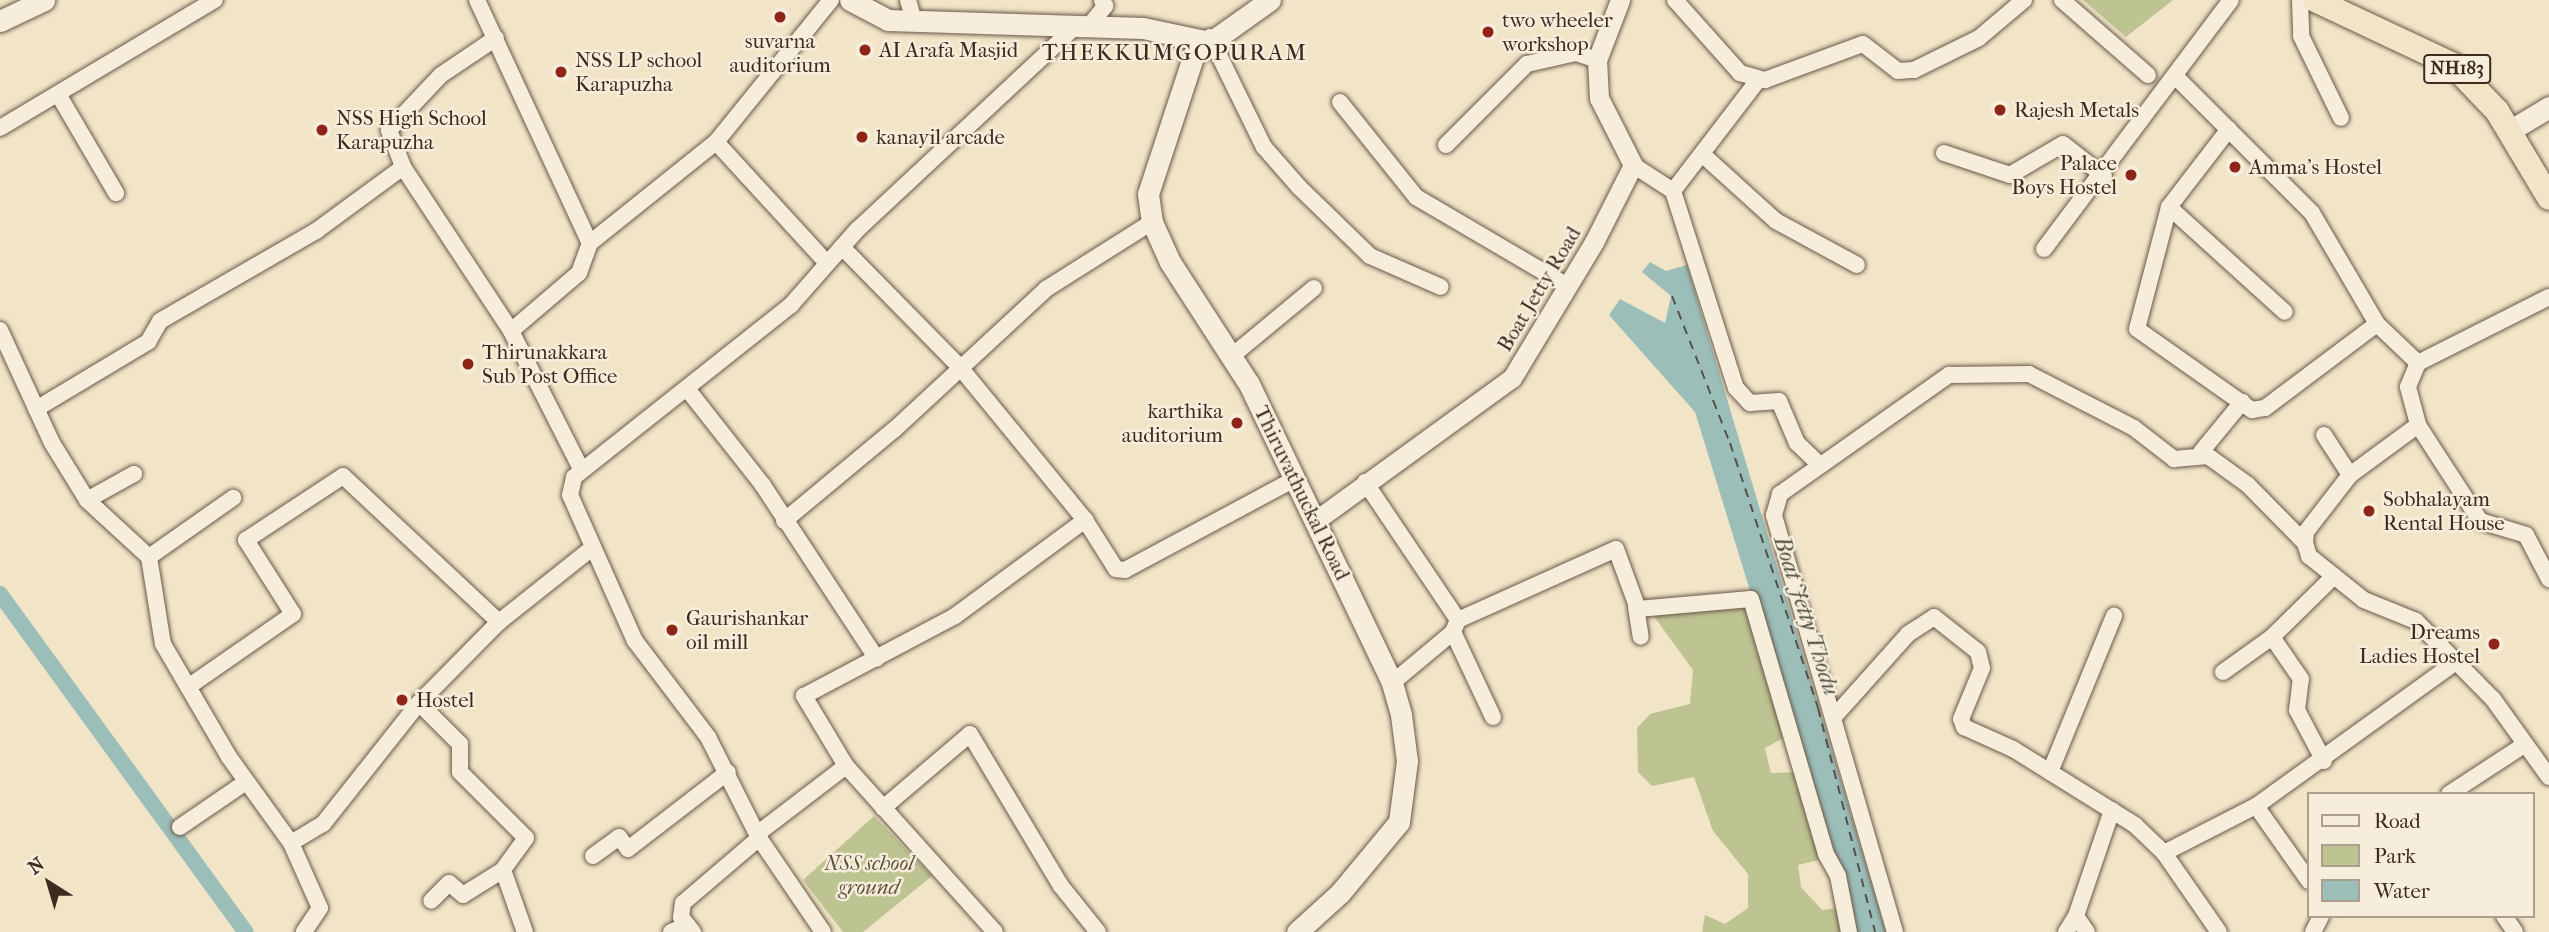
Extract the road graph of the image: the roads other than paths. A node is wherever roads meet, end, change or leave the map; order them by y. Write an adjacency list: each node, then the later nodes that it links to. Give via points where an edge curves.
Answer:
1 (44, 0): 16 (main road)
2 (215, 0): 24 (street)
3 (477, 0): 18 (street)
4 (831, 0): 31 (street)
5 (850, 0): 15 (main road, via 888,20)
6 (1102, 0): 17 (street, via 1105,6)
7 (1270, 0): 19 (main road)
8 (1620, 0): 20 (street)
9 (1675, 0): 23 (street, via 1740,73)
10 (2024, 0): 23 (street, via 1979,38 1914,70 1898,71 1863,44)
11 (2062, 0): 21 (street)
12 (2231, 0): 22 (street)
13 (2300, 0): 27 (street, via 2301,36)
14 (2315, 0): 30 (highway, NH183, via 2439,54 2474,85)
15 (910, 9): 17 (main road)
16 (0, 21)
17 (1082, 26): 19 (main road); 44 (street)
18 (496, 38): 36 (street, via 441,75 393,121 389,130); 43 (street)
19 (1207, 39): 42 (main road, Thiruvathuckal Road, via 1187,68 1159,149 1148,194); 49 (street, via 1264,147 1299,187 1370,256)
20 (1597, 60): 32 (street, via 1576,53 1527,64); 35 (street, via 1598,98)
21 (2148, 75)
22 (2176, 77): 29 (street); 37 (street)
23 (1759, 79): 34 (street)
24 (58, 94): 28 (street); 39 (street)
25 (1340, 102): 48 (street, via 1416,197)
26 (2549, 107): 30 (main road)
27 (2341, 118)
28 (0, 128)
29 (2230, 129): 41 (street); 53 (street, via 2312,213)
30 (2509, 131): 40 (highway, NH183)
31 (716, 142): 43 (street); 46 (street)
32 (1446, 145)
33 (1944, 153): 37 (street, via 2010,175 2063,144)
34 (1702, 154): 38 (street); 47 (street, via 1776,221)
35 (1633, 165): 38 (street); 48 (street, Boat Jetty Road)
36 (403, 167): 55 (street); 61 (street, via 316,231 160,321 148,342)
37 (2104, 176): 45 (street)
38 (1674, 191): 65 (street, via 1736,388 1750,403 1779,401 1797,443)
39 (116, 193)
40 (2549, 198)
41 (2169, 206): 52 (street); 60 (street, via 2137,330)
42 (1152, 222): 56 (main road, Thiruvathuckal Road, via 1183,284); 58 (street, via 1046,289)
43 (590, 243): 55 (street, via 579,273)
44 (842, 247): 46 (street); 58 (street)
45 (2044, 249)
46 (827, 263): 59 (street, via 791,304)
47 (1857, 265)
48 (1566, 285): 70 (street, Boat Jetty Road, via 1512,378)
49 (1441, 287)
50 (1314, 288): 56 (street)
51 (2549, 297): 57 (street)
52 (2285, 312)
53 (2377, 324): 57 (street); 60 (street, via 2265,408 2252,410)
54 (0, 330): 61 (street)
55 (511, 331): 66 (street)
56 (1233, 355): 69 (main road, Thiruvathuckal Road)
57 (2418, 363): 62 (street, via 2408,387)
58 (959, 366): 73 (street); 74 (street)
59 (688, 390): 66 (street); 74 (street)
60 (2242, 402): 64 (street)
61 (36, 409): 72 (street)
62 (2418, 425): 68 (street); 80 (street, via 2480,521 2526,535)
63 (2324, 435): 68 (street)
64 (2200, 452): 65 (street, via 2174,459 2134,428 2029,374 1980,371 1949,374); 76 (street, via 2248,485)
65 (1819, 464): 94 (street, via 1772,506)
66 (581, 469): 77 (street, via 570,495)
67 (134, 474): 72 (street)
68 (2350, 475): 76 (street, via 2306,532)
69 (1293, 480): 73 (street, via 1125,570 1116,569); 75 (main road, Thiruvathuckal Road)
70 (1365, 482): 75 (street, Boat Jetty Road); 84 (street)
71 (233, 498): 78 (street)
72 (87, 500): 78 (street)
73 (1086, 520): 87 (street, via 955,616)
74 (784, 521): 87 (street)
75 (1315, 521): 90 (main road, Thiruvathuckal Road)
76 (2305, 543): 79 (street, via 2309,556)
77 (592, 548): 83 (street); 98 (street, via 635,641)
78 (149, 557): 91 (street, via 163,644)
79 (2334, 576): 86 (street); 88 (street, via 2364,600 2416,621)
80 (2549, 579)
81 (1636, 607): 84 (street, via 1616,549); 85 (street); 123 (street, via 1751,599 1825,854 1838,876)
82 (2114, 616): 99 (street)
83 (499, 622): 91 (street, via 343,476 246,540 293,614); 92 (street)
84 (1456, 626): 90 (street); 93 (street)
85 (1642, 637)
86 (2273, 637): 89 (street); 96 (street, via 2301,679 2297,710)
87 (877, 659): 97 (street, via 803,696)
88 (2453, 664): 95 (street, via 2493,699); 96 (street)
89 (2223, 671)
90 (1392, 683): 122 (main road, Thiruvathuckal Road, via 1406,738 1403,812 1376,854)
91 (188, 687): 101 (street)
92 (419, 703): 108 (street, via 323,824); 111 (street, via 460,744 460,772 526,838)
93 (1493, 717)
94 (1833, 718): 99 (street, via 1908,634 1934,617 1978,652 1982,668 1961,719 1965,727); 124 (street)
95 (2524, 745): 100 (street); 102 (street)
96 (2324, 761): 103 (street)
97 (846, 766): 104 (street); 107 (street)
98 (728, 772): 107 (street); 110 (street, via 628,849 619,837)
99 (2050, 772): 105 (street)
100 (2549, 777)
101 (246, 782): 106 (street); 108 (street)
102 (2452, 792)
103 (2256, 806): 109 (street); 112 (street)
104 (883, 808): 120 (street); 121 (street, via 970,734 1061,886)
105 (2112, 810): 109 (street); 114 (street)
106 (180, 827)
107 (758, 836): 115 (street, via 683,903 679,910); 119 (street)
108 (291, 843): 116 (street, via 320,908)
109 (2164, 853): 127 (street)
110 (593, 856)
111 (503, 870): 113 (street, via 463,895 449,883); 117 (street)
112 (2308, 880)
113 (431, 901)
114 (2076, 916): 125 (street); 126 (street)
115 (690, 928): 118 (street)
116 (304, 932)
117 (525, 932)
118 (671, 932)
119 (823, 932)
120 (995, 932)
121 (1098, 932)
122 (1297, 932)
123 (1849, 932)
124 (1895, 932)
125 (2066, 932)
126 (2087, 932)
127 (2219, 932)

